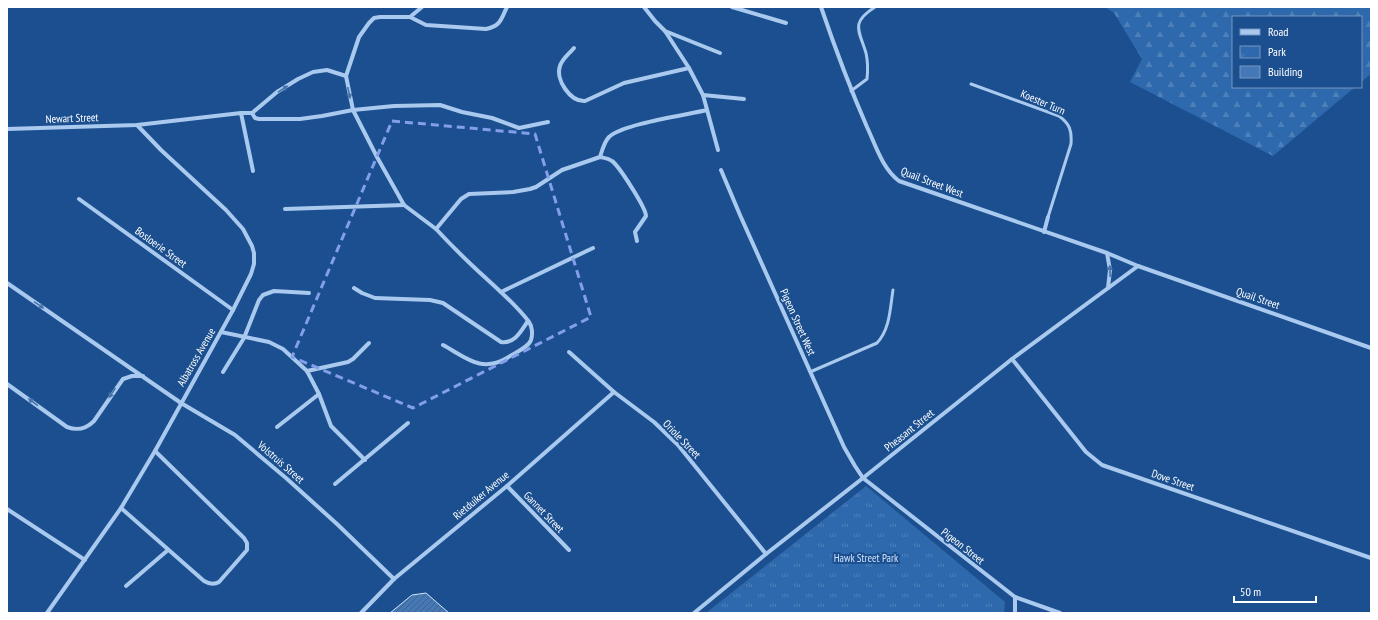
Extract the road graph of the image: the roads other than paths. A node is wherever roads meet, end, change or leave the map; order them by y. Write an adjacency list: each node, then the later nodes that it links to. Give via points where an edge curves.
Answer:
1 (422, 7): 7 (street)
2 (507, 7): 7 (street, via 499,24 486,29 426,25)
3 (644, 7): 9 (street)
4 (732, 7): 8 (street)
5 (821, 7): 15 (street, Quail Street West)
6 (875, 7): 15 (lane, via 863,16 858,31 866,55 867,79)
7 (410, 17): 13 (street, via 380,17 368,23 359,37)
8 (786, 23)
9 (665, 31): 11 (street); 12 (street)
10 (574, 48): 12 (street, via 561,64 559,73 568,92 579,100 587,100 624,83)
11 (720, 53)
12 (689, 68): 16 (street)
13 (346, 76): 18 (street, one-way to 18); 21 (street, one-way to 13, via 277,92 308,74 327,70)
14 (971, 84): 32 (lane, Koester Turn, via 1066,121 1072,135 1071,144)
15 (851, 91): 34 (street, Quail Street West, via 880,156 887,169 899,181)
16 (703, 96): 17 (street); 19 (street)
17 (744, 99)
18 (353, 110): 21 (street, Newart Street, via 300,119 258,119); 22 (street, Newart Street, via 440,105 492,118 519,128); 30 (street)
19 (707, 110): 25 (street); 26 (street, via 621,130 606,140)
20 (241, 113): 21 (street, Newart Street); 23 (street, Newart Street); 28 (street)
21 (252, 113)
22 (548, 122)
23 (137, 124): 24 (street, Newart Street); 45 (street, Albatross Avenue, via 161,150 226,210 250,240 254,264)
24 (7, 129)
25 (718, 150)
26 (600, 157): 33 (street, via 562,170 530,189 469,194 461,199); 35 (street, via 607,158 615,164 644,206 646,216 635,232)
27 (721, 170): 56 (street, Pigeon Street West)
28 (253, 171)
29 (79, 199): 45 (street, Bosloerie Street)
30 (404, 205): 31 (street); 33 (street)
31 (285, 209)
32 (1048, 217): 34 (street, Koester Turn)
33 (436, 229): 43 (street)
34 (1044, 232): 37 (street, Quail Street West)
35 (637, 241)
36 (593, 248): 43 (street)
37 (1107, 253): 38 (street, Quail Street West); 41 (street, one-way to 37, via 1110,270)
38 (1138, 266): 41 (street, Pheasant Street); 51 (street, Quail Street)
39 (7, 283): 57 (street, Volstruis Street, one-way to 57)
40 (354, 288): 46 (street, via 375,298 430,300 443,303 501,342 509,342 515,338)
41 (1108, 288): 53 (street, Pheasant Street)
42 (893, 290): 56 (lane, via 887,327 884,336 877,343)
43 (501, 292): 46 (street)
44 (309, 293): 48 (street, via 274,291 263,295)
45 (233, 310): 47 (street, Albatross Avenue)
46 (528, 321): 50 (street, via 532,331 530,342 510,356 492,364 474,362)
47 (221, 332): 48 (street); 61 (street, Albatross Avenue)
48 (244, 338): 54 (street, via 276,345); 55 (street)
49 (369, 343): 54 (street, via 348,362)
50 (443, 345)
51 (1371, 348)
52 (570, 352): 59 (street, Oriole Street)
53 (1012, 359): 66 (street, Pheasant Street); 74 (street, Dove Street, via 1086,452 1102,465)
54 (307, 371): 60 (street)
55 (223, 372)
56 (810, 372): 66 (street, Pigeon Street West, via 844,447)
57 (144, 376): 58 (street, one-way to 58, via 123,379 94,421 88,427 77,430 67,427); 61 (street, Volstruis Street)
58 (7, 384)
59 (614, 392): 68 (street, Rietduiker Avenue); 73 (street, Oriole Street, via 678,444)
60 (320, 394): 63 (street); 65 (street, via 332,426)
61 (181, 403): 64 (street, Albatross Avenue); 76 (street, Volstruis Street, via 235,435 337,524)
62 (408, 423): 65 (street)
63 (277, 427)
64 (155, 451): 69 (street, Albatross Avenue); 71 (street, via 241,535 248,548 216,584 204,581)
65 (365, 460): 67 (street)
66 (863, 478): 73 (street, Pheasant Street); 78 (street, Pigeon Street)
67 (335, 484)
68 (506, 486): 72 (street, Gannet Street); 76 (street, Rietduiker Avenue)
69 (121, 508): 71 (street); 75 (street, Albatross Avenue)
70 (7, 509): 75 (street)
71 (168, 550): 77 (street)
72 (569, 550)
73 (766, 554): 81 (street, Pheasant Street)
74 (1371, 558)
75 (85, 560): 79 (street, Albatross Avenue)
76 (394, 579): 80 (street, Rietduiker Avenue)
77 (126, 586)
78 (1015, 597): 82 (street); 83 (street, Pigeon Street)
79 (47, 613)
80 (361, 613)
81 (694, 613)
82 (1015, 613)
83 (1060, 613)

